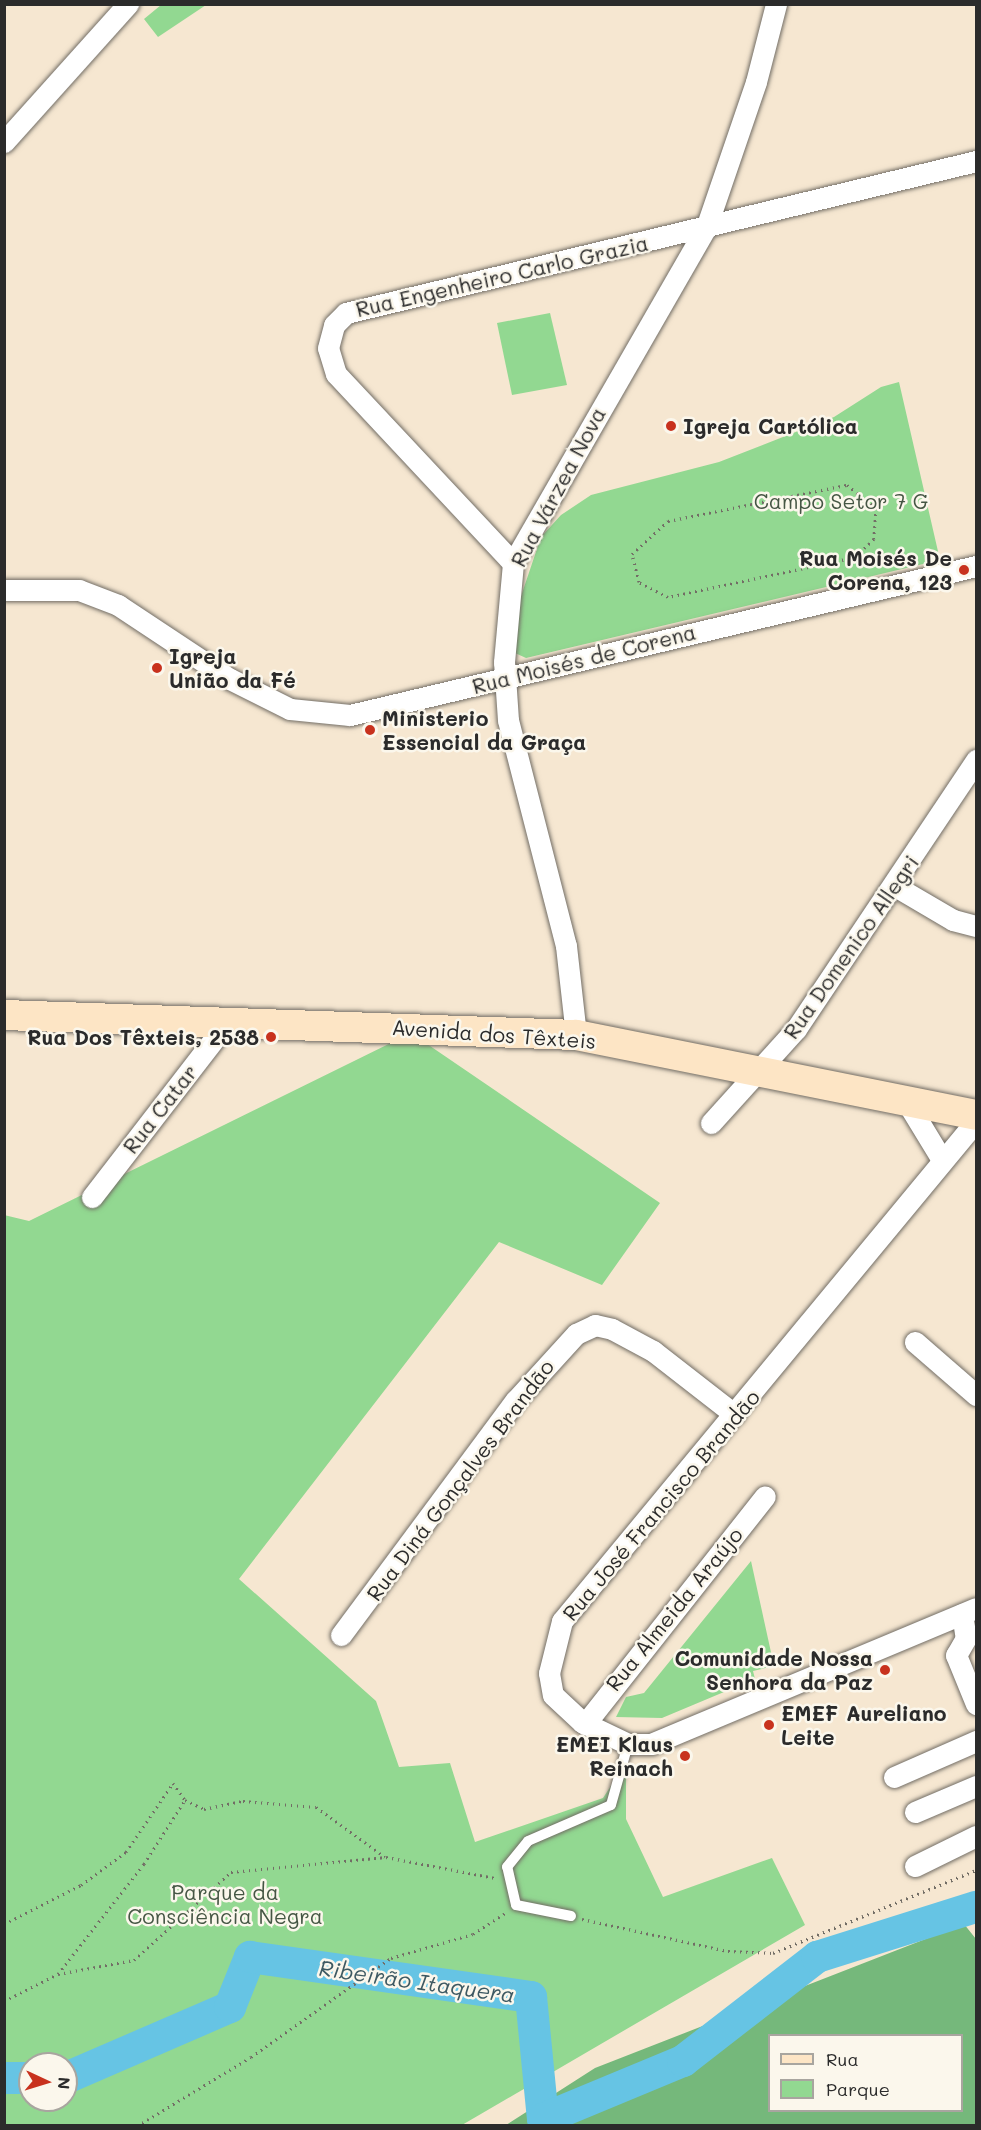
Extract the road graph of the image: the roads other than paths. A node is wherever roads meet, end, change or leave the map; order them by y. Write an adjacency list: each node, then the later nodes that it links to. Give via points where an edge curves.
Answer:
1 (128, 4): 3 (street)
2 (776, 4): 5 (street, Rua Várzea Nova, via 756,82)
3 (4, 142)
4 (976, 161): 5 (street, Rua Engenheiro Carlo Grazia)
5 (706, 228): 6 (street, Rua Várzea Nova); 6 (street, Rua Engenheiro Carlo Grazia, via 346,313 334,325 328,348 336,374)
6 (513, 563): 9 (street, Rua Várzea Nova)
7 (976, 566): 9 (street, Rua Moisés de Corena)
8 (4, 590): 9 (street, Rua Moisés de Corena, via 52,587 118,605 230,679 290,709 318,715 350,715)
9 (504, 679): 15 (street, Rua Várzea Nova, via 508,720 566,946)
10 (976, 760): 11 (street, Rua Domenico Allegri)
11 (895, 886): 12 (street, via 953,920); 16 (street, Rua Domenico Allegri)
12 (976, 926)
13 (4, 1015): 14 (street, Avenida dos Têxteis)
14 (229, 1020): 15 (street, Avenida dos Têxteis); 22 (street, Rua Catar)
15 (576, 1035): 16 (street, Avenida dos Têxteis)
16 (760, 1074): 17 (street, Avenida dos Têxteis); 20 (street, Rua Domenico Allegri)
17 (908, 1104): 18 (street, Avenida dos Têxteis); 21 (street)
18 (976, 1115)
19 (976, 1121): 21 (street, Rua José Francisco Brandão)
20 (711, 1123)
21 (942, 1160): 25 (street, Rua José Francisco Brandão)
22 (92, 1197)
23 (915, 1342): 24 (street)
24 (976, 1395)
25 (734, 1414): 28 (street, Rua Diná Gonçalves Brandão, via 653,1351 612,1329 594,1325 576,1334 515,1401); 30 (street, Rua José Francisco Brandão, via 562,1621 550,1653 553,1695)
26 (765, 1496): 30 (street, Rua Almeida Araújo)
27 (969, 1611): 29 (street, via 966,1638 956,1655); 32 (street, via 680,1736)
28 (341, 1635)
29 (975, 1699)
30 (585, 1724): 32 (street, Rua José Francisco Brandão)
31 (976, 1742): 33 (street)
32 (628, 1744): 38 (lane, via 611,1805 528,1841 511,1856 508,1880 516,1905)
33 (894, 1777)
34 (976, 1786): 35 (street)
35 (915, 1812)
36 (976, 1836): 37 (street)
37 (915, 1866)
38 (571, 1916)

